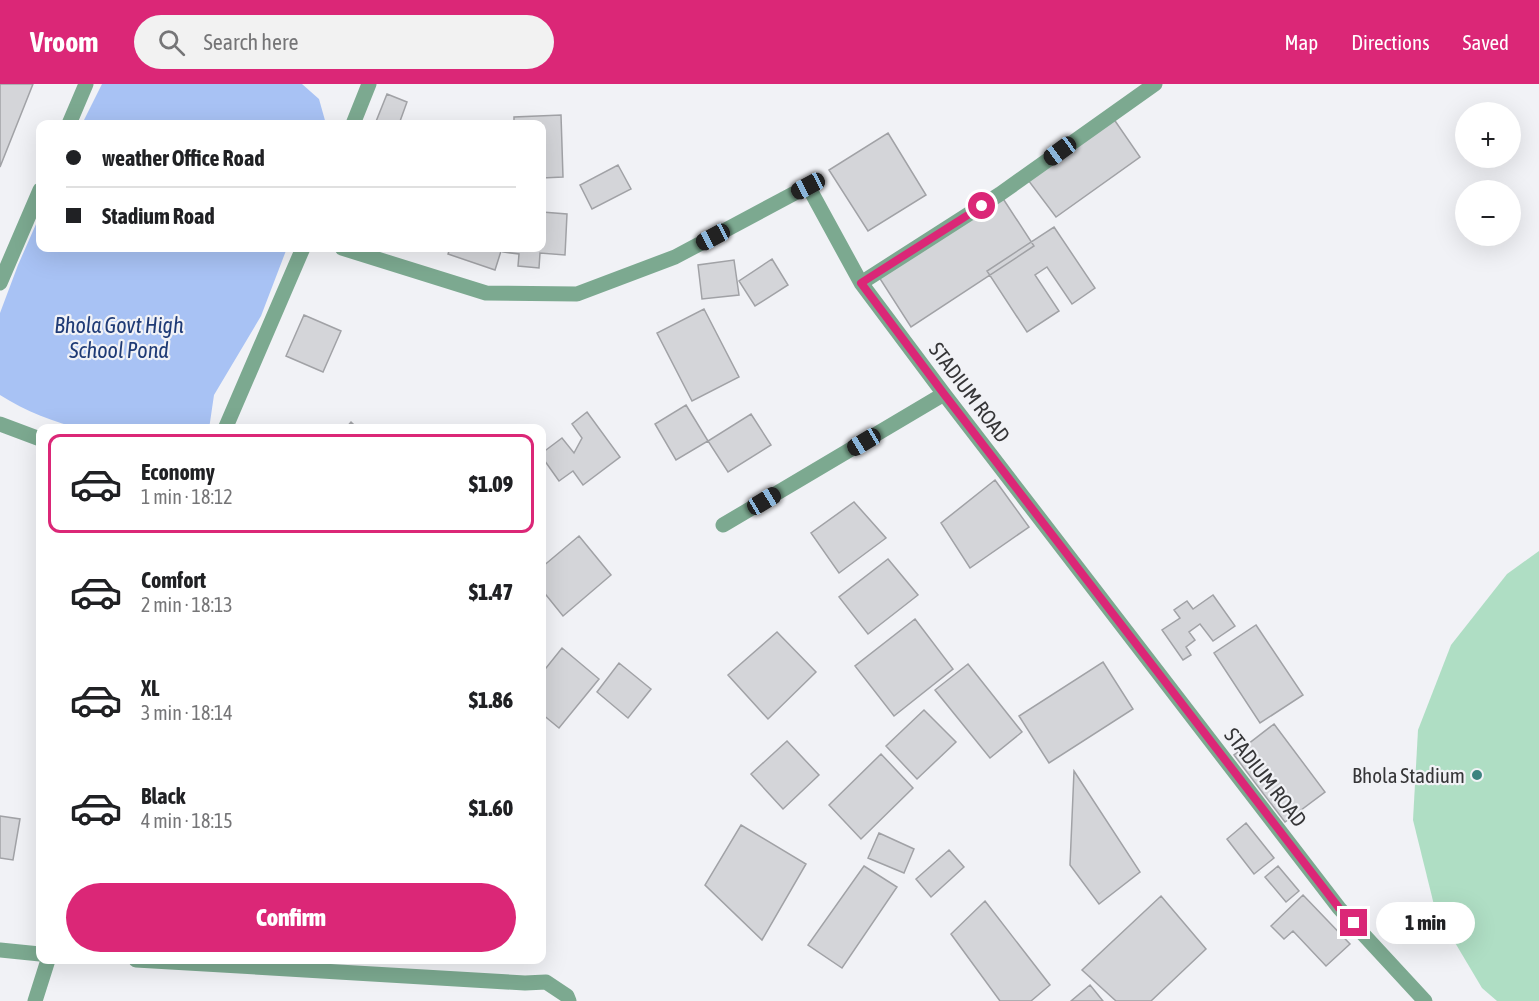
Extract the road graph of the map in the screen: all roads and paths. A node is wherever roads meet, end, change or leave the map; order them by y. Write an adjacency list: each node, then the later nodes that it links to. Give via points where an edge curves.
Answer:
1 (86, 84): 4 (street)
2 (369, 84): 5 (street)
3 (1155, 84): 10 (street, via 1000,194)
4 (71, 120)
5 (355, 120)
6 (36, 199): 9 (street)
7 (301, 252): 13 (street)
8 (355, 252): 10 (street, STADIUM ROAD, via 486,292 577,294 675,257 808,186)
9 (0, 283)
10 (861, 283): 11 (street, STADIUM ROAD)
11 (944, 394): 15 (street); 22 (street, STADIUM ROAD, via 1339,908)
12 (0, 424): 14 (street)
13 (227, 424)
14 (36, 438)
15 (723, 525)
16 (0, 950): 17 (street)
17 (36, 954)
18 (47, 964): 20 (street)
19 (205, 964): 21 (street, via 546,982)
20 (35, 1001)
21 (569, 1001)
22 (1425, 1001)

